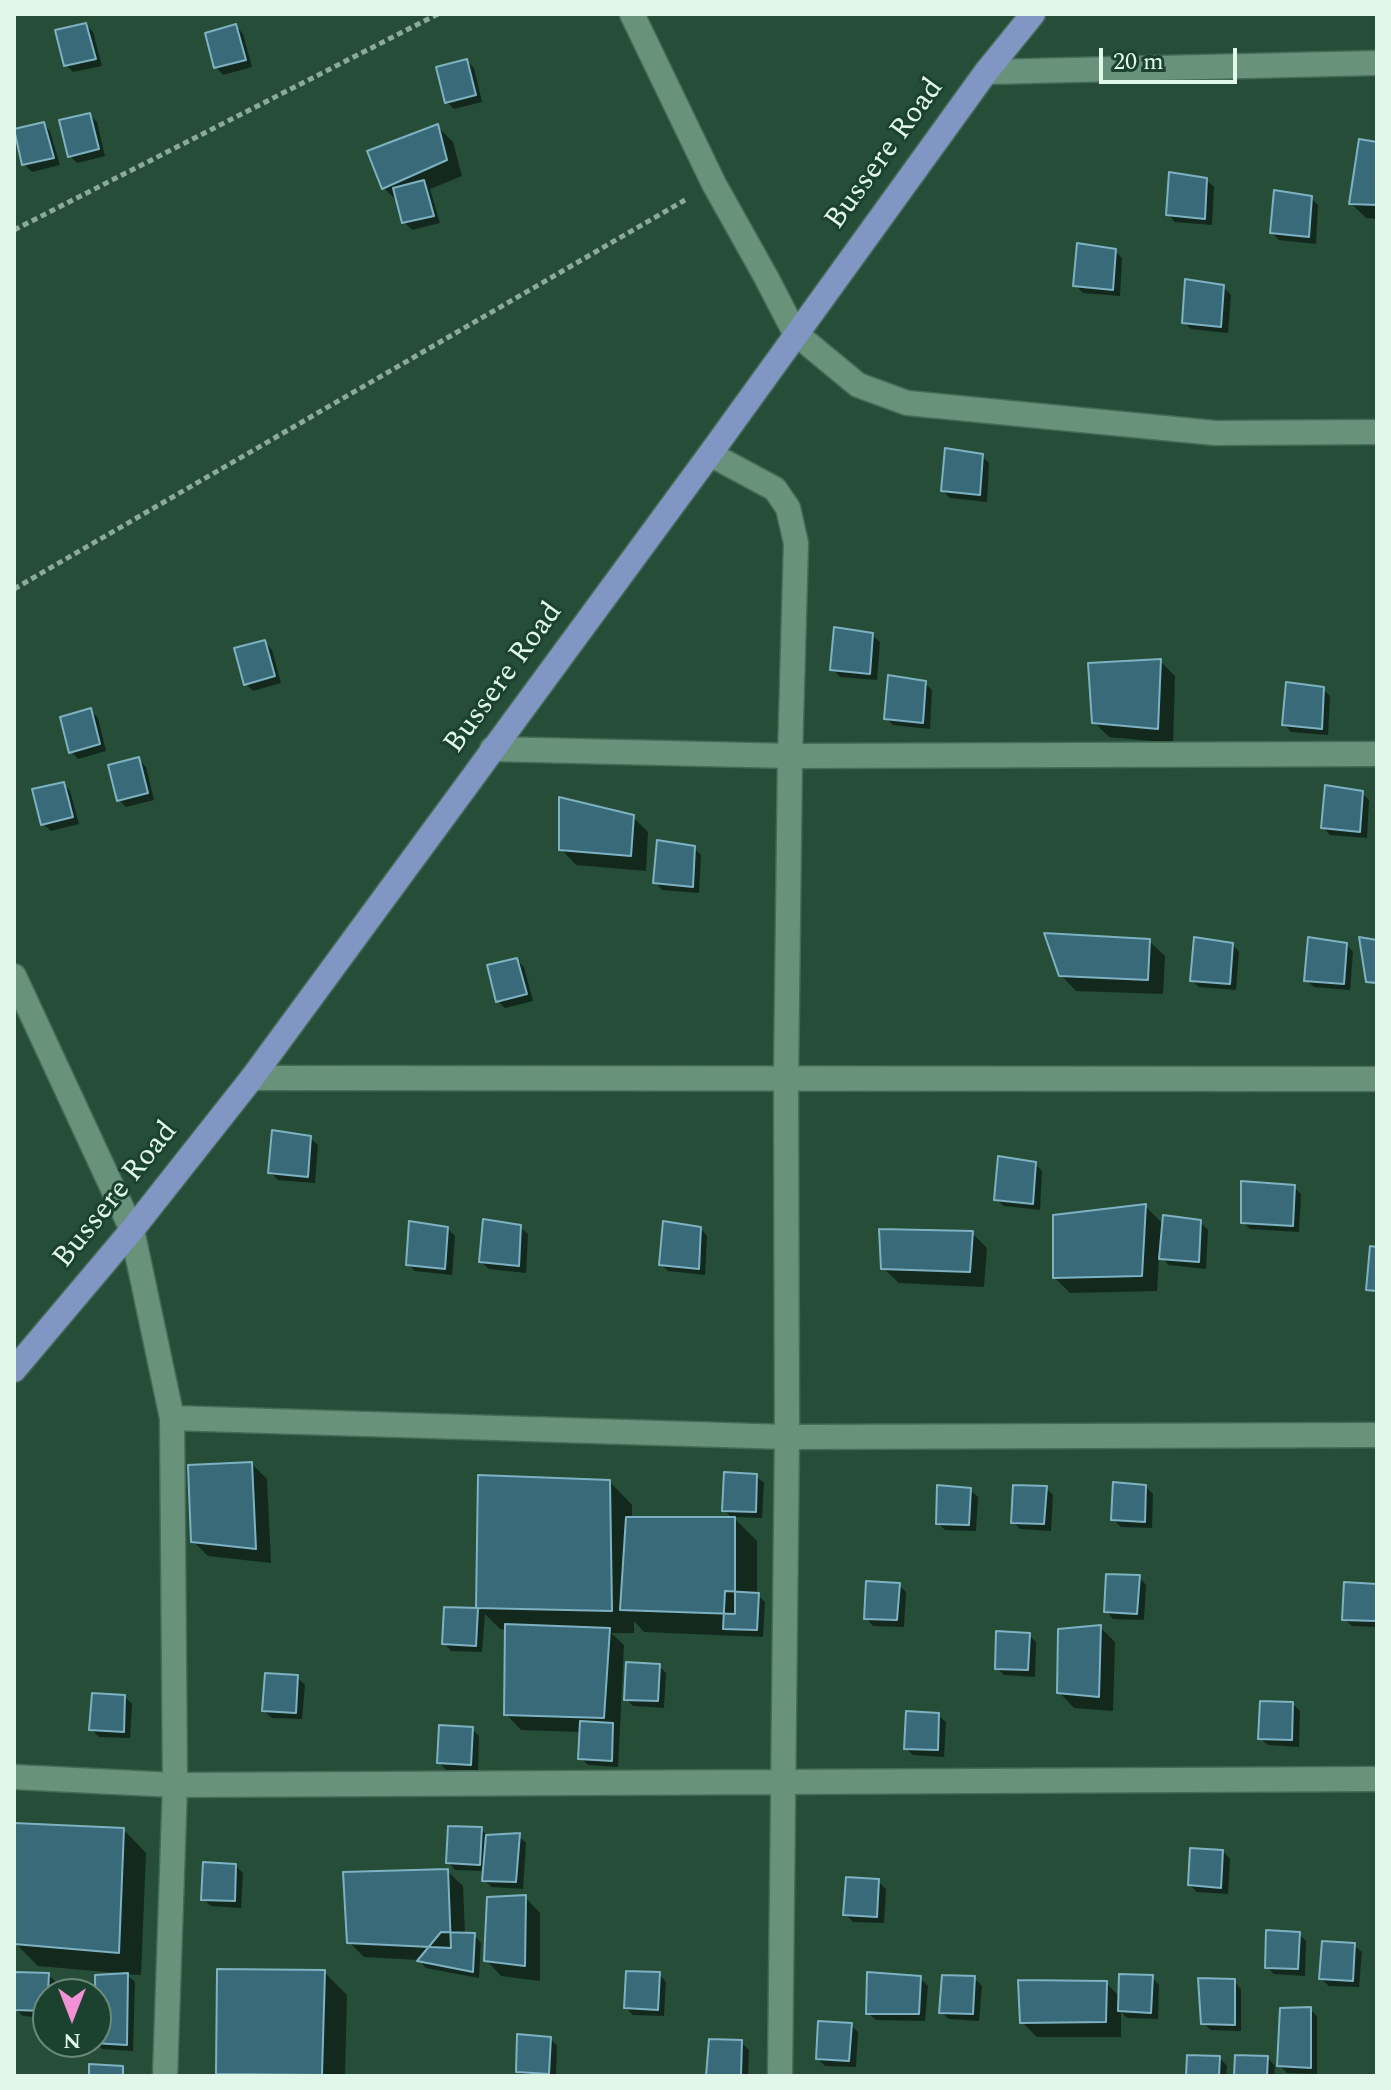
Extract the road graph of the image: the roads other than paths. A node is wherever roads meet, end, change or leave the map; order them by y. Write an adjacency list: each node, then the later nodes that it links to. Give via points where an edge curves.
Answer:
1 (632, 14): 5 (street, via 714,184)
2 (1033, 14): 4 (main road, Bussere Road)
3 (1377, 63): 4 (street)
4 (986, 72): 5 (main road, Bussere Road)
5 (795, 333): 6 (street, via 858,385 907,403 1215,433); 7 (main road, Bussere Road)
6 (1377, 432)
7 (710, 454): 8 (main road, Bussere Road); 10 (street, via 775,489 788,508 796,543)
8 (492, 749): 10 (street); 12 (main road, Bussere Road)
9 (1377, 754): 10 (street)
10 (790, 756): 14 (street)
11 (14, 976): 15 (street)
12 (252, 1078): 14 (street); 15 (main road, Bussere Road)
13 (1377, 1079): 14 (street)
14 (786, 1080): 19 (street)
15 (132, 1230): 16 (main road, Bussere Road); 17 (street)
16 (14, 1370)
17 (172, 1418): 19 (street); 23 (street)
18 (1377, 1435): 19 (street)
19 (787, 1437): 22 (street)
20 (14, 1777): 23 (street)
21 (1377, 1779): 22 (street)
22 (782, 1782): 23 (street); 25 (street)
23 (175, 1785): 24 (street)
24 (165, 2076)
25 (780, 2076)

